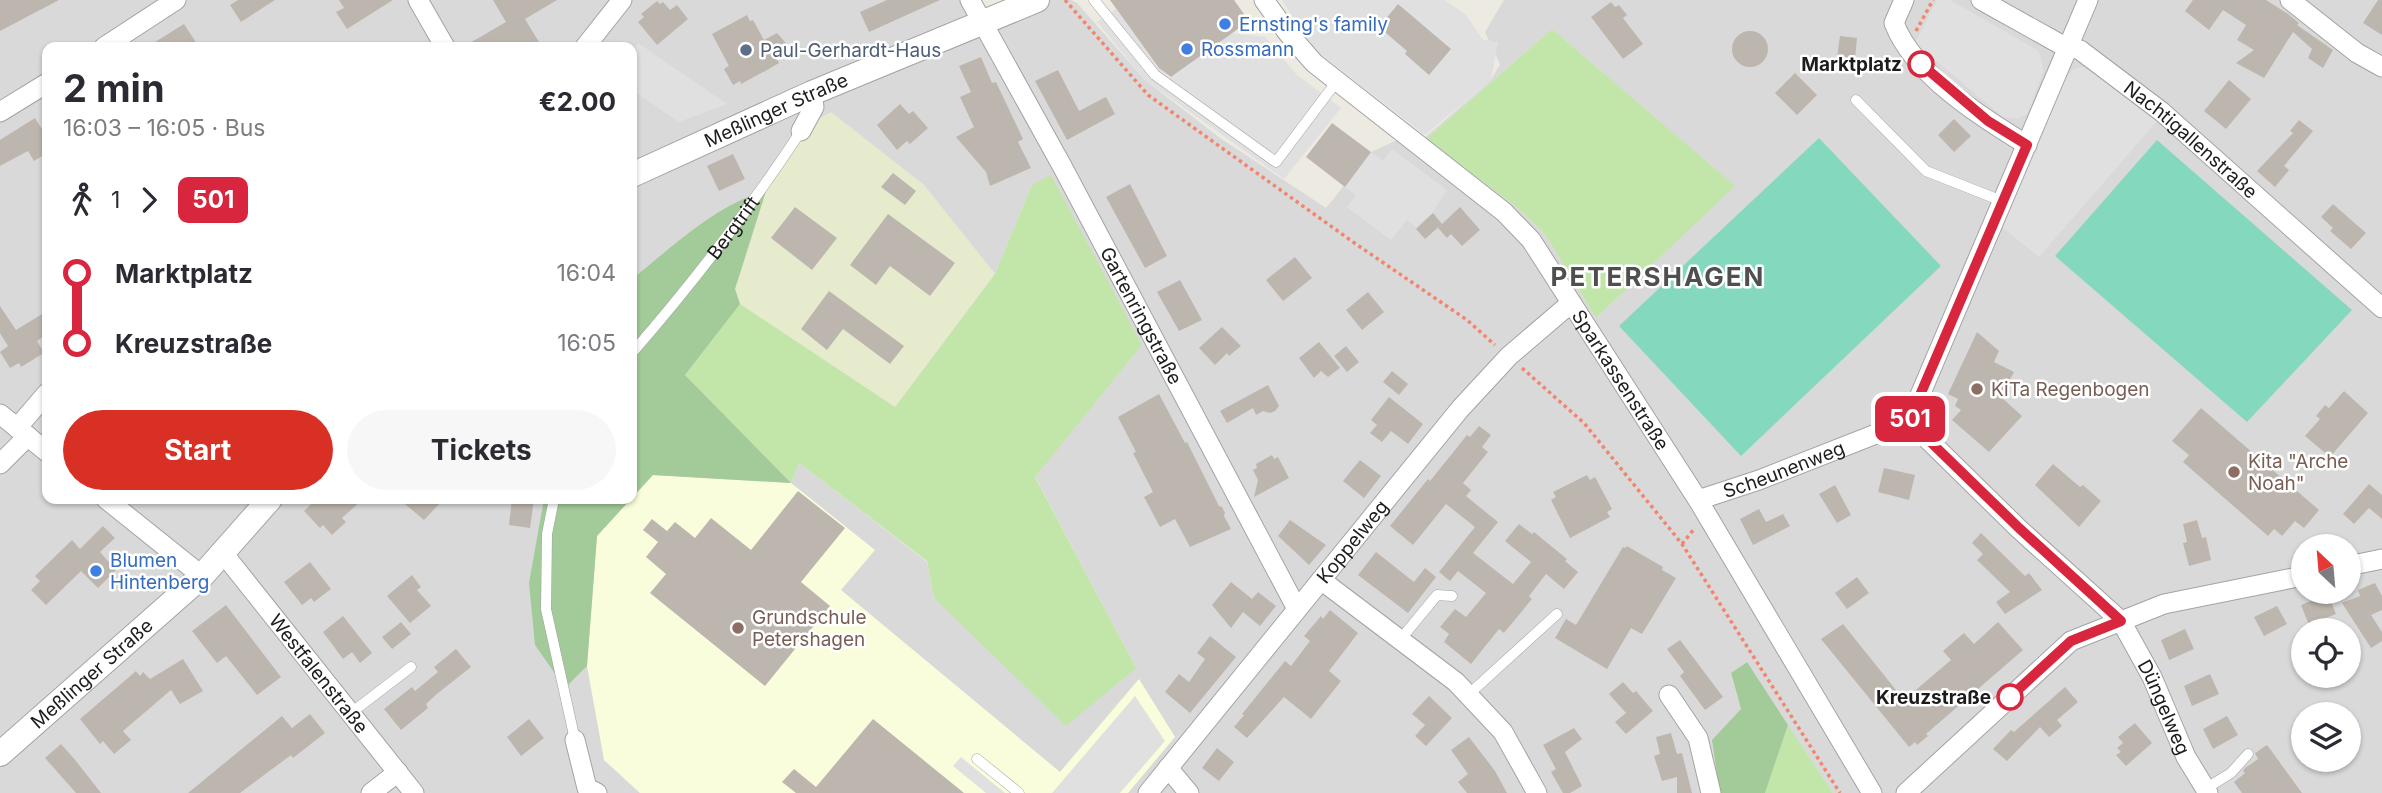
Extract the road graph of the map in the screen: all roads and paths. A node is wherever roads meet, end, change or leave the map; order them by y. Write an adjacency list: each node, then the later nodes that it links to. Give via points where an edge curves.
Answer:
1 (418, 0): 14 (street)
2 (622, 0): 15 (street)
3 (970, 0): 12 (street, Gartenringstraße)
4 (1037, 0): 12 (street, Meßlinger Straße)
5 (1094, 0): 18 (lane, via 1155,75 1276,162)
6 (1264, 0): 18 (street, Sparkassenstraße, via 1314,63)
7 (1904, 0): 24 (street, via 1894,23 1901,41 1953,93)
8 (1981, 0): 16 (street, Nachtigallenstraße)
9 (2088, 0): 16 (street)
10 (2290, 0): 17 (street)
11 (165, 3): 13 (street)
12 (982, 22): 20 (street, Meßlinger Straße); 47 (street, Gartenringstraße)
13 (111, 42)
14 (442, 42)
15 (589, 42)
16 (2067, 45): 24 (street); 27 (street, Nachtigallenstraße, via 2162,112)
17 (2382, 67)
18 (1337, 80): 28 (street, Sparkassenstraße, via 1504,212 1531,240)
19 (42, 86): 22 (street)
20 (812, 93): 23 (street, Bergtrift, via 814,107); 25 (street, Meßlinger Straße)
21 (1856, 100): 26 (lane, via 1926,171)
22 (0, 112)
23 (801, 131): 29 (lane, Bergtrift, via 755,200)
24 (2027, 145): 26 (street)
25 (637, 174)
26 (2002, 201): 32 (street)
27 (2378, 297)
28 (1571, 303): 36 (street, Sparkassenstraße); 45 (street, Koppelweg, via 1508,356 1460,409)
29 (637, 347)
30 (42, 401): 33 (street)
31 (0, 414): 33 (street)
32 (1909, 421): 36 (street, Scheunenweg); 49 (street)
33 (23, 432): 34 (street); 35 (street)
34 (42, 448)
35 (0, 464)
36 (1698, 500): 70 (street, Sparkassenstraße)
37 (112, 504): 43 (street)
38 (266, 504): 40 (street, Meßlinger Straße)
39 (553, 504): 55 (lane, via 547,534 546,609)
40 (223, 553): 43 (street, Meßlinger Straße); 54 (street, Westfalenstraße)
41 (2382, 559): 42 (street)
42 (2361, 563)
43 (202, 576): 56 (street, Meßlinger Straße)
44 (2291, 578): 49 (street, via 2164,604)
45 (1321, 580): 47 (street, Koppelweg); 50 (street)
46 (1452, 596): 50 (lane, via 1437,595)
47 (1297, 609): 59 (street, Koppelweg)
48 (1557, 614): 52 (lane)
49 (2121, 621): 62 (street, Düngelweg); 71 (street, via 2071,641)
50 (1400, 640): 52 (street)
51 (411, 667): 54 (lane)
52 (1468, 695): 68 (street, via 1503,732)
53 (1669, 695): 69 (street, via 1698,738)
54 (351, 713): 60 (street, Westfalenstraße)
55 (575, 740): 61 (street)
56 (0, 754)
57 (2248, 754): 62 (lane)
58 (978, 759): 65 (lane)
59 (1168, 768): 66 (street, Koppelweg); 67 (street)
60 (398, 772): 63 (street); 64 (street, Westfalenstraße)
61 (588, 791)
62 (2206, 791)
63 (371, 793)
64 (414, 793)
65 (1019, 793)
66 (1148, 793)
67 (1189, 793)
68 (1537, 793)
69 (1711, 793)
70 (1872, 793)
71 (1906, 793)

